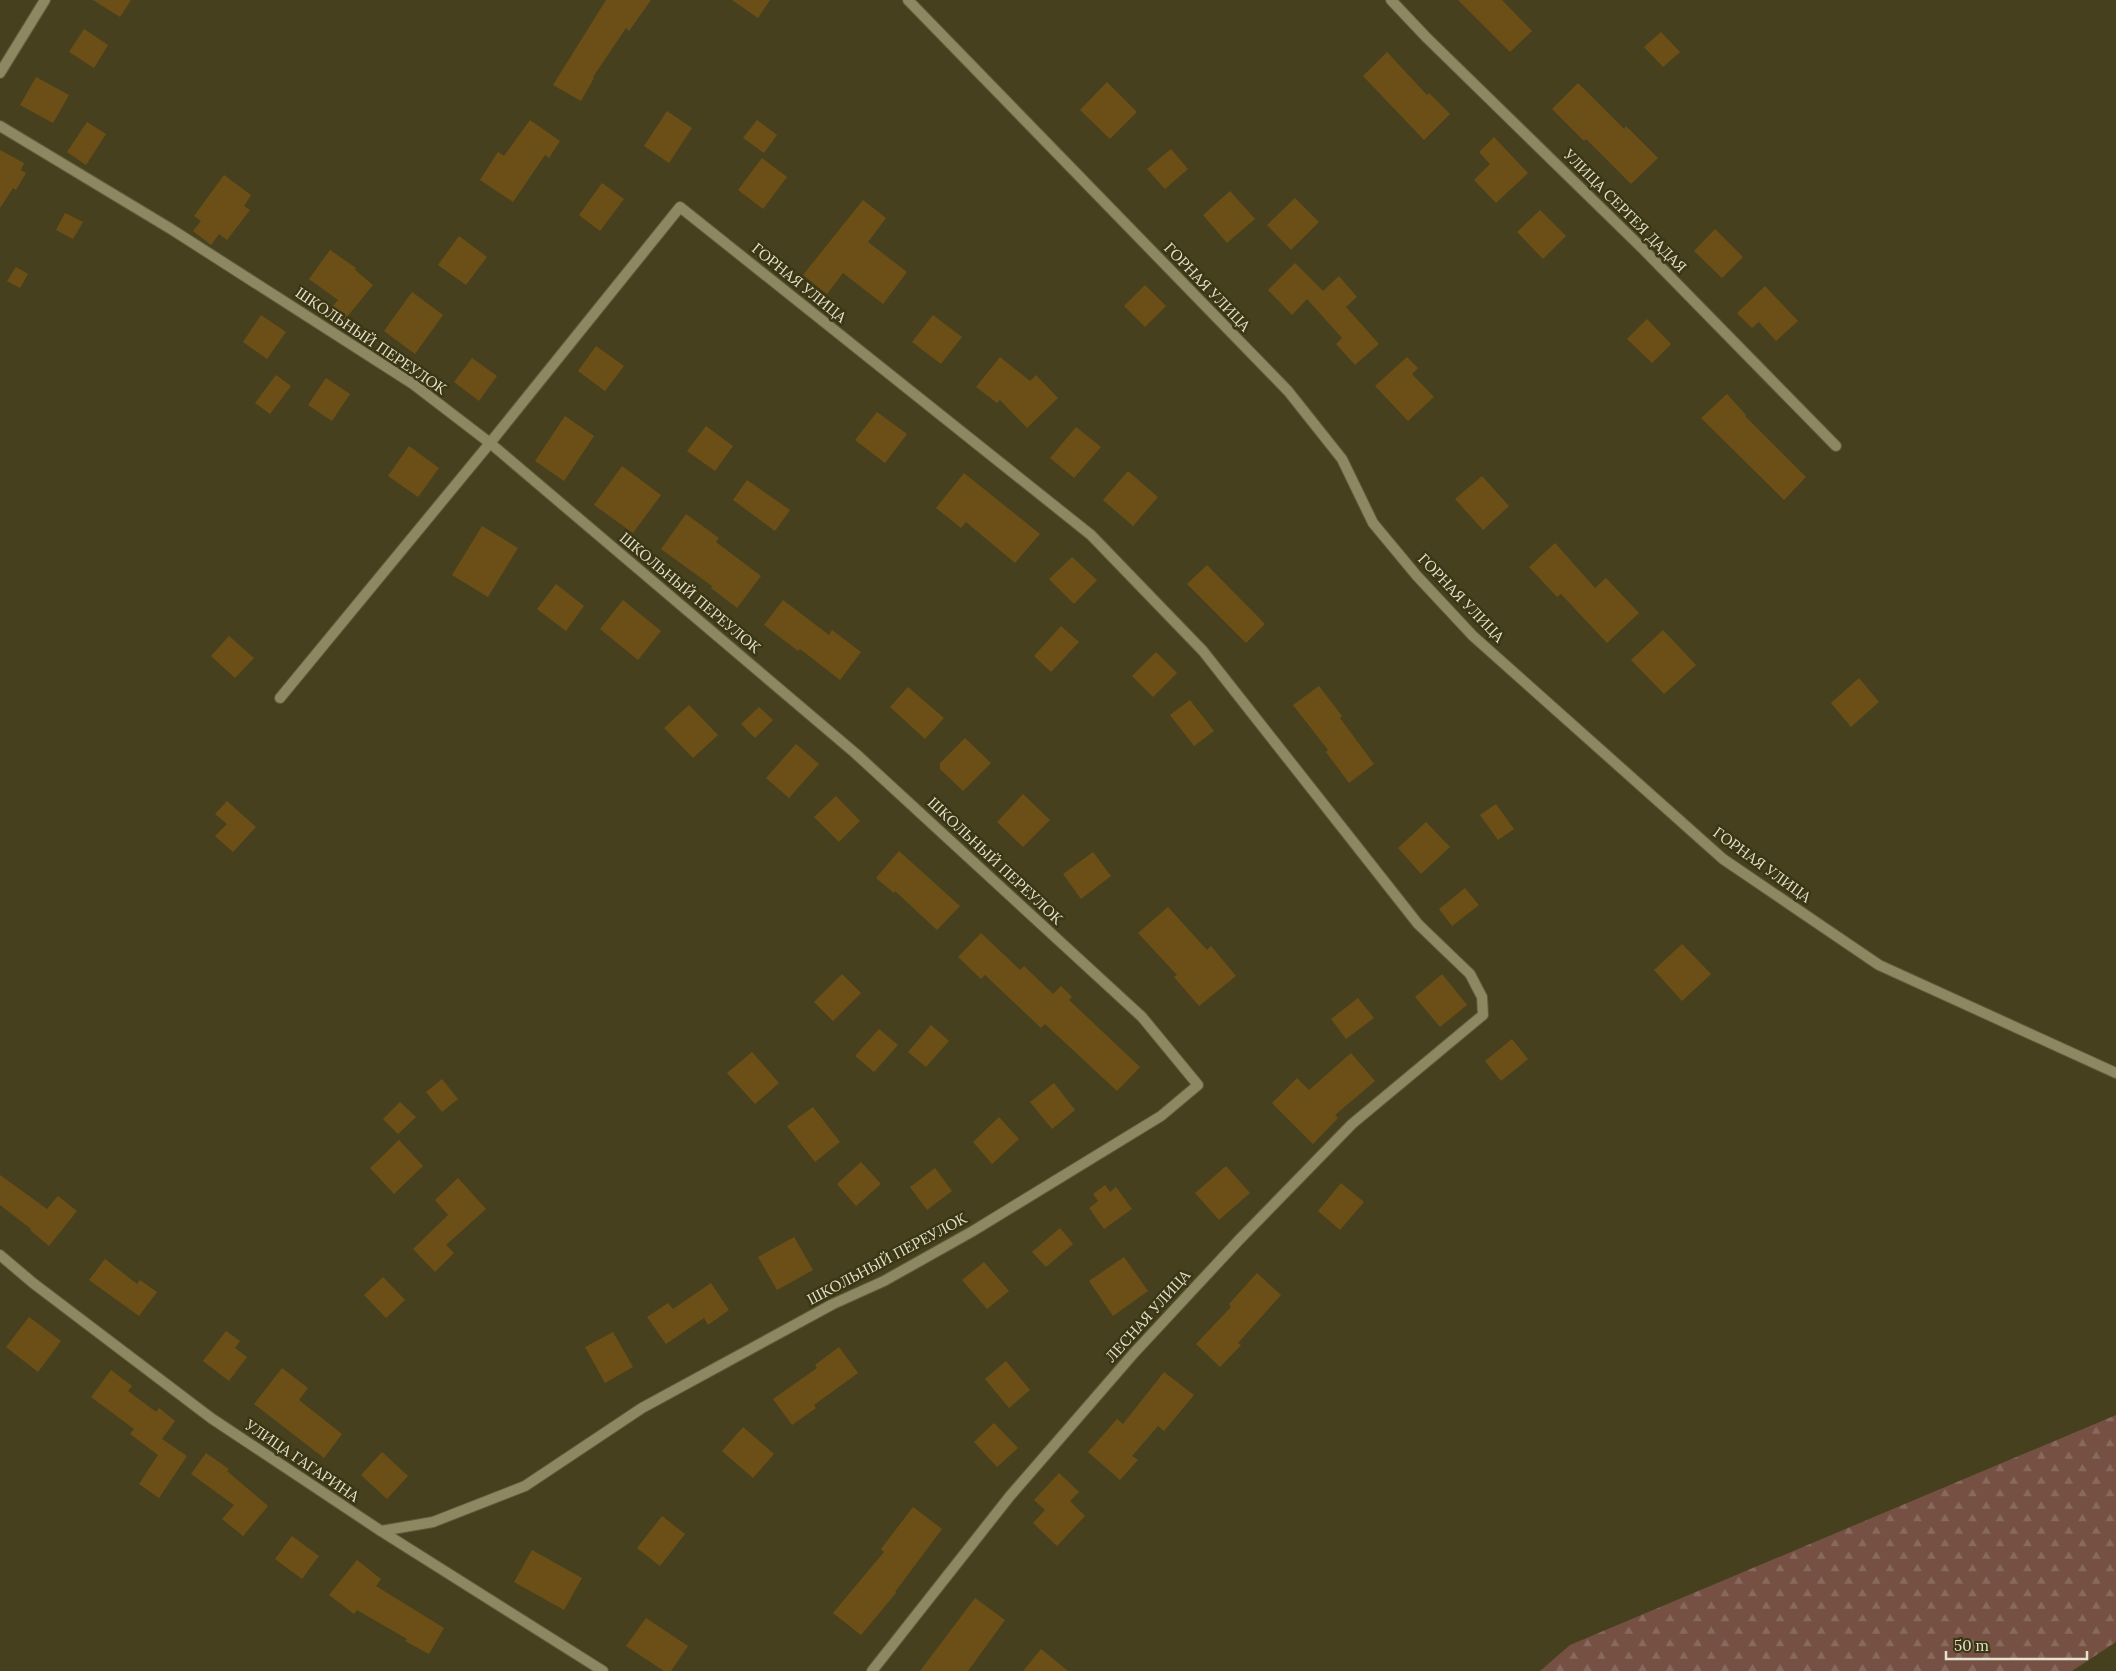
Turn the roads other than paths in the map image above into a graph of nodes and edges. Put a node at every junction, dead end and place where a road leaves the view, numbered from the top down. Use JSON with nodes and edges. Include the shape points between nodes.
{"nodes":[{"id":1,"x":45,"y":0,"type":"edge"},
{"id":2,"x":908,"y":0,"type":"edge"},
{"id":3,"x":1391,"y":0,"type":"edge"},
{"id":4,"x":0,"y":73,"type":"edge"},
{"id":5,"x":0,"y":126,"type":"edge"},
{"id":6,"x":490,"y":443,"type":"junction"},
{"id":7,"x":1836,"y":446,"type":"dead end"},
{"id":8,"x":280,"y":698,"type":"dead end"},
{"id":9,"x":1483,"y":1015,"type":"joint"},
{"id":10,"x":2116,"y":1073,"type":"edge"},
{"id":11,"x":0,"y":1255,"type":"edge"},
{"id":12,"x":381,"y":1531,"type":"junction"},
{"id":13,"x":603,"y":1671,"type":"edge"},
{"id":14,"x":872,"y":1671,"type":"edge"}],
"edges":[{"from":1,"to":4,"type":"street"},
{"from":2,"to":10,"type":"street","name":"ГОРНАЯ УЛИЦА","via":[[1288,391],[1342,459],[1373,523],[1473,636],[1694,833],[1724,859],[1879,965]]},
{"from":3,"to":7,"type":"street","name":"УЛИЦА СЕРГЕЯ ДАДАЯ","via":[[1643,249]]},
{"from":5,"to":6,"type":"street","name":"ШКОЛЬНЫЙ ПЕРЕУЛОК","via":[[171,229],[404,378]]},
{"from":6,"to":8,"type":"street"},
{"from":6,"to":9,"type":"street","name":"ГОРНАЯ УЛИЦА","via":[[680,207],[1091,535],[1203,651],[1418,924],[1470,974],[1482,997]]},
{"from":6,"to":12,"type":"street","name":"ШКОЛЬНЫЙ ПЕРЕУЛОК","via":[[856,753],[1142,1017],[1198,1085],[1161,1116],[981,1226],[884,1281],[832,1304],[642,1408],[525,1486],[433,1522]]},
{"from":9,"to":14,"type":"street","name":"ЛЕСНАЯ УЛИЦА","via":[[1352,1124],[1239,1240],[1134,1353],[1010,1496]]},
{"from":11,"to":12,"type":"street","name":"УЛИЦА ГАГАРИНА","via":[[211,1418]]},
{"from":12,"to":13,"type":"street","name":"УЛИЦА ГАГАРИНА"}]}
